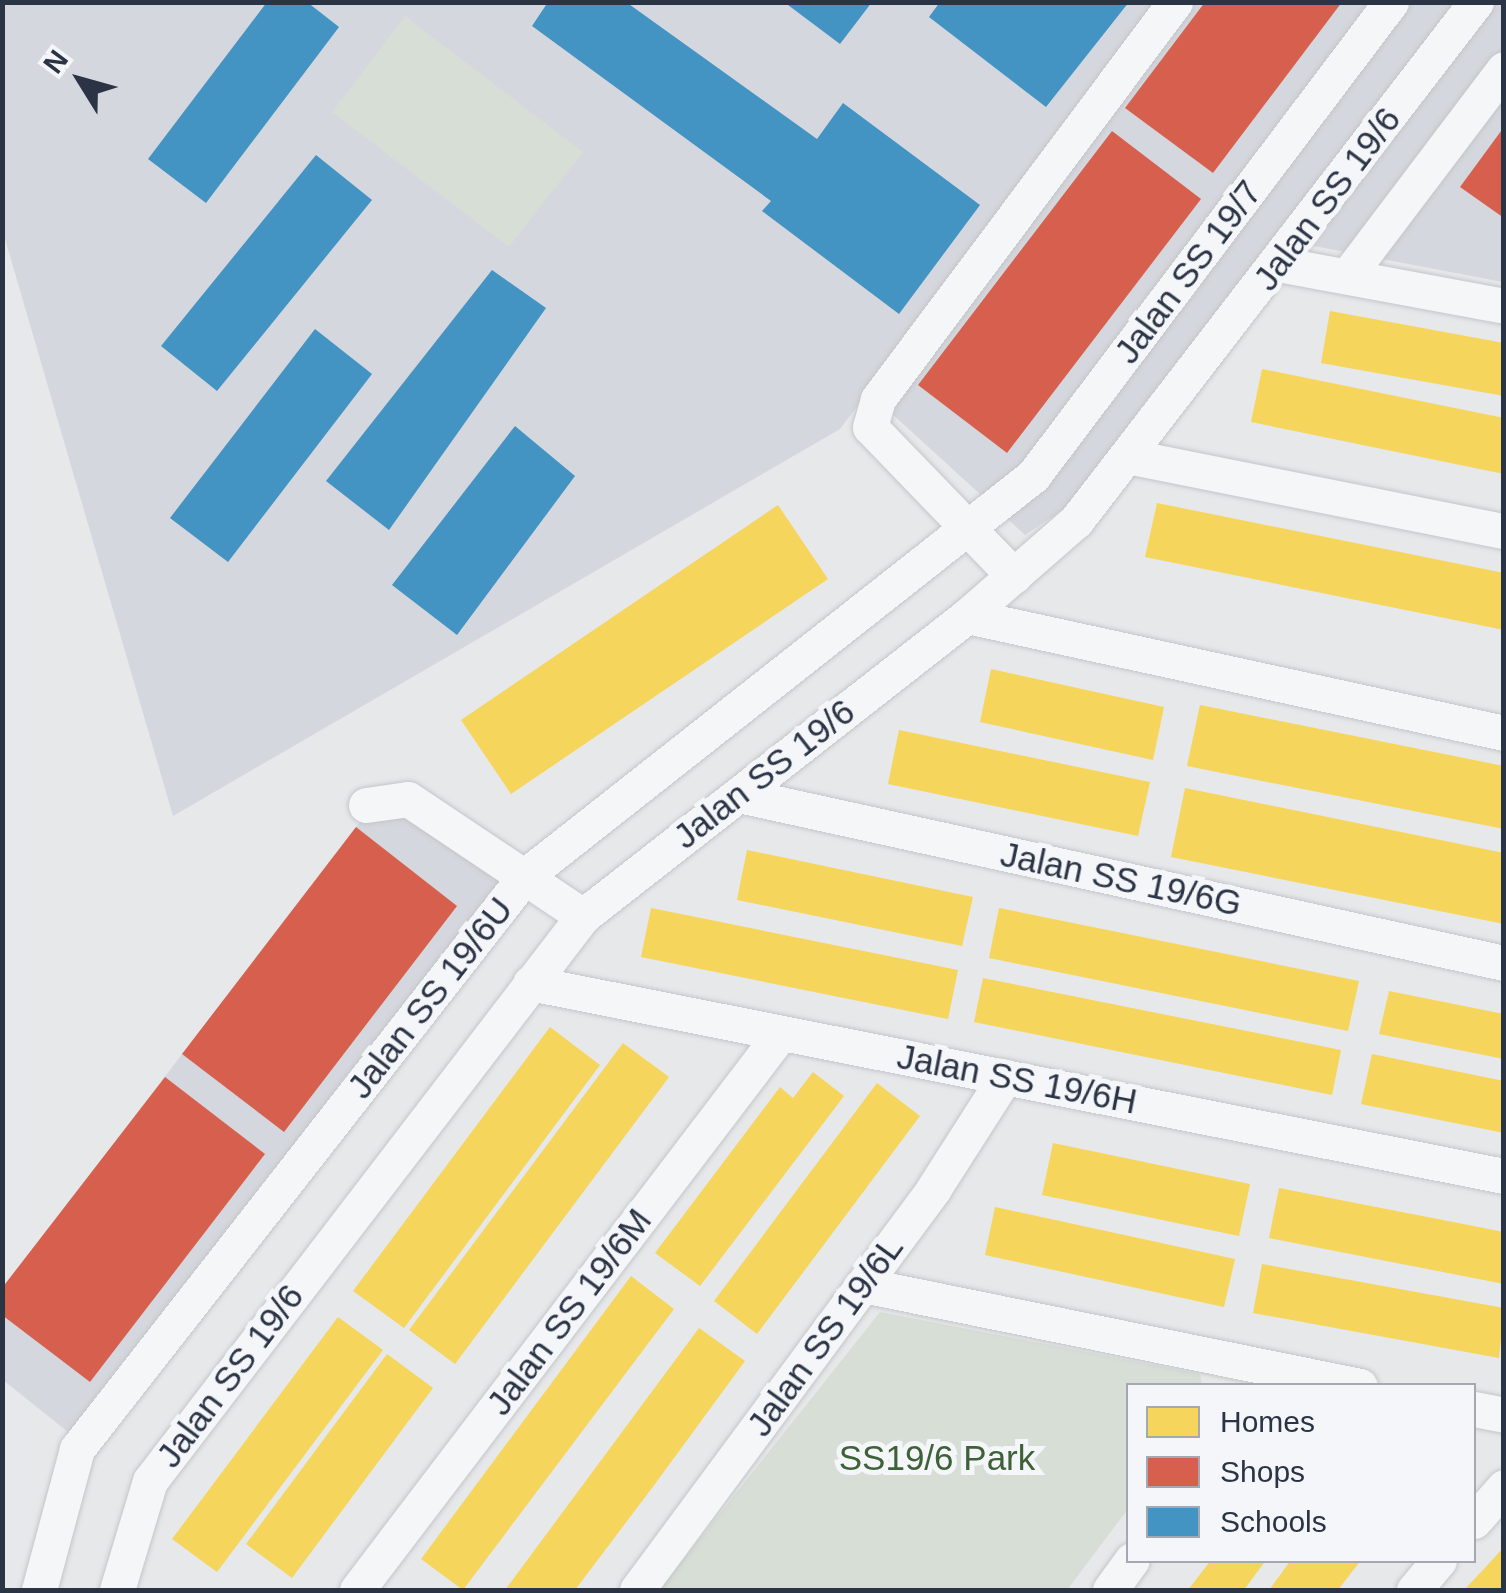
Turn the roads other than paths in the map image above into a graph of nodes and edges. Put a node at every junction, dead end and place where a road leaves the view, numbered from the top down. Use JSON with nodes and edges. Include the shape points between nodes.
{"nodes":[{"id":1,"x":1174,"y":2,"type":"edge"},
{"id":2,"x":1392,"y":2,"type":"edge"},
{"id":3,"x":1476,"y":2,"type":"edge"},
{"id":4,"x":1504,"y":69,"type":"edge"},
{"id":5,"x":1278,"y":264,"type":"junction"},
{"id":6,"x":1348,"y":276,"type":"junction"},
{"id":7,"x":1504,"y":306,"type":"edge"},
{"id":8,"x":1132,"y":456,"type":"junction"},
{"id":9,"x":969,"y":526,"type":"junction"},
{"id":10,"x":1504,"y":530,"type":"edge"},
{"id":11,"x":1014,"y":576,"type":"junction"},
{"id":12,"x":967,"y":616,"type":"junction"},
{"id":13,"x":1504,"y":733,"type":"edge"},
{"id":14,"x":738,"y":795,"type":"junction"},
{"id":15,"x":366,"y":805,"type":"dead end"},
{"id":16,"x":526,"y":876,"type":"junction"},
{"id":17,"x":583,"y":916,"type":"junction"},
{"id":18,"x":1504,"y":962,"type":"edge"},
{"id":19,"x":530,"y":983,"type":"junction"},
{"id":20,"x":781,"y":1033,"type":"junction"},
{"id":21,"x":1005,"y":1077,"type":"junction"},
{"id":22,"x":1504,"y":1176,"type":"edge"},
{"id":23,"x":863,"y":1285,"type":"junction"},
{"id":24,"x":1268,"y":1377,"type":"edge"},
{"id":25,"x":1329,"y":1383,"type":"edge"},
{"id":26,"x":1476,"y":1408,"type":"edge"},
{"id":27,"x":1504,"y":1415,"type":"edge"},
{"id":28,"x":1504,"y":1486,"type":"edge"},
{"id":29,"x":1476,"y":1519,"type":"edge"},
{"id":30,"x":1130,"y":1563,"type":"edge"},
{"id":31,"x":1436,"y":1563,"type":"edge"},
{"id":32,"x":39,"y":1590,"type":"edge"},
{"id":33,"x":116,"y":1590,"type":"edge"},
{"id":34,"x":357,"y":1590,"type":"edge"},
{"id":35,"x":638,"y":1590,"type":"edge"},
{"id":36,"x":1110,"y":1590,"type":"edge"},
{"id":37,"x":1414,"y":1590,"type":"edge"}],
"edges":[{"from":1,"to":9,"type":"street","via":[[878,399],[870,427]]},
{"from":2,"to":9,"type":"street","name":"Jalan SS 19/7","via":[[1033,476]]},
{"from":3,"to":5,"type":"street","name":"Jalan SS 19/6"},
{"from":4,"to":6,"type":"street"},
{"from":5,"to":6,"type":"street"},
{"from":5,"to":8,"type":"street","name":"Jalan SS 19/6"},
{"from":6,"to":7,"type":"street"},
{"from":8,"to":10,"type":"street"},
{"from":8,"to":11,"type":"street","name":"Jalan SS 19/6","via":[[1076,522]]},
{"from":9,"to":11,"type":"street"},
{"from":9,"to":16,"type":"street","name":"Jalan SS 19/6U"},
{"from":11,"to":12,"type":"street","name":"Jalan SS 19/6"},
{"from":12,"to":13,"type":"street"},
{"from":12,"to":14,"type":"street","name":"Jalan SS 19/6"},
{"from":14,"to":17,"type":"street","name":"Jalan SS 19/6"},
{"from":14,"to":18,"type":"street","name":"Jalan SS 19/6G"},
{"from":15,"to":16,"type":"street","via":[[408,799]]},
{"from":16,"to":17,"type":"street"},
{"from":16,"to":32,"type":"street","name":"Jalan SS 19/6U","via":[[77,1449]]},
{"from":17,"to":19,"type":"street","name":"Jalan SS 19/6"},
{"from":19,"to":20,"type":"street","name":"Jalan SS 19/6H"},
{"from":19,"to":33,"type":"street","name":"Jalan SS 19/6","via":[[150,1480]]},
{"from":20,"to":21,"type":"street","name":"Jalan SS 19/6H"},
{"from":20,"to":34,"type":"street","name":"Jalan SS 19/6M"},
{"from":21,"to":22,"type":"street","name":"Jalan SS 19/6H"},
{"from":21,"to":23,"type":"street","name":"Jalan SS 19/6L"},
{"from":23,"to":24,"type":"street"},
{"from":23,"to":35,"type":"street","name":"Jalan SS 19/6L"},
{"from":24,"to":25,"type":"street"},
{"from":26,"to":27,"type":"street"},
{"from":28,"to":29,"type":"street"},
{"from":30,"to":36,"type":"street"},
{"from":31,"to":37,"type":"street"}]}
